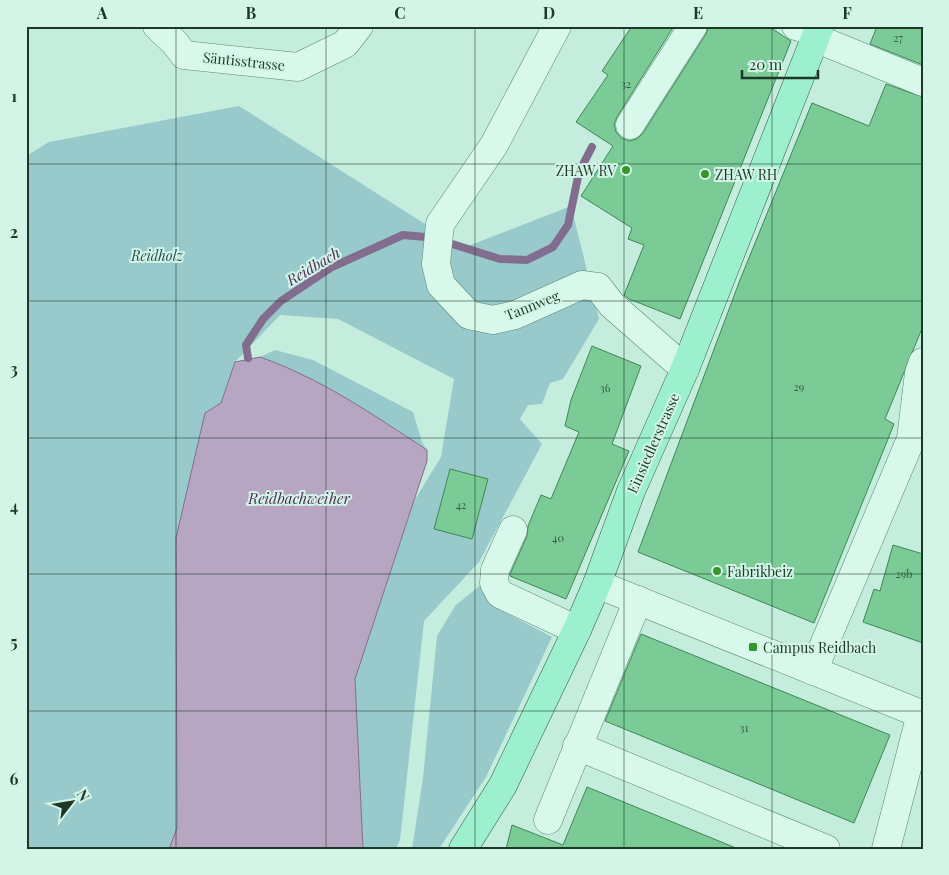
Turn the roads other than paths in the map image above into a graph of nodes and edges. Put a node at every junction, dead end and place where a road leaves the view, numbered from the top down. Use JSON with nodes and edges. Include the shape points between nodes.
{"nodes":[{"id":1,"x":157,"y":26,"type":"edge"},
{"id":2,"x":359,"y":26,"type":"edge"},
{"id":3,"x":557,"y":26,"type":"edge"},
{"id":4,"x":693,"y":26,"type":"edge"},
{"id":5,"x":812,"y":31,"type":"edge"},
{"id":6,"x":923,"y":82,"type":"edge"},
{"id":7,"x":630,"y":125,"type":"dead end"},
{"id":8,"x":923,"y":362,"type":"edge"},
{"id":9,"x":685,"y":369,"type":"junction"},
{"id":10,"x":513,"y":530,"type":"dead end"},
{"id":11,"x":597,"y":584,"type":"junction"},
{"id":12,"x":638,"y":600,"type":"junction"},
{"id":13,"x":577,"y":630,"type":"junction"},
{"id":14,"x":814,"y":671,"type":"junction"},
{"id":15,"x":577,"y":746,"type":"junction"},
{"id":16,"x":548,"y":820,"type":"dead end"},
{"id":17,"x":463,"y":849,"type":"edge"},
{"id":18,"x":826,"y":849,"type":"edge"},
{"id":19,"x":886,"y":849,"type":"edge"}],
"edges":[{"from":1,"to":2,"type":"street","name":"Säntisstrasse","via":[[184,55],[298,67],[345,44]]},
{"from":3,"to":9,"type":"street","name":"Tannweg","via":[[494,144],[440,224],[436,264],[441,285],[469,315],[494,320],[515,315],[582,285],[598,287],[612,305]]},
{"from":4,"to":7,"type":"street"},
{"from":5,"to":6,"type":"street"},
{"from":5,"to":9,"type":"main road","name":"Einsiedlerstrasse"},
{"from":8,"to":14,"type":"street","via":[[918,373],[910,439]]},
{"from":9,"to":11,"type":"main road","name":"Einsiedlerstrasse","via":[[631,491]]},
{"from":10,"to":13,"type":"street","via":[[495,570],[494,583],[500,594]]},
{"from":11,"to":12,"type":"street"},
{"from":11,"to":13,"type":"main road","name":"Einsiedlerstrasse"},
{"from":12,"to":14,"type":"street"},
{"from":12,"to":15,"type":"street"},
{"from":13,"to":17,"type":"main road","name":"Einsiedlerstrasse","via":[[503,785]]},
{"from":14,"to":19,"type":"street","via":[[921,714]]},
{"from":15,"to":16,"type":"street"},
{"from":15,"to":18,"type":"street"}]}
